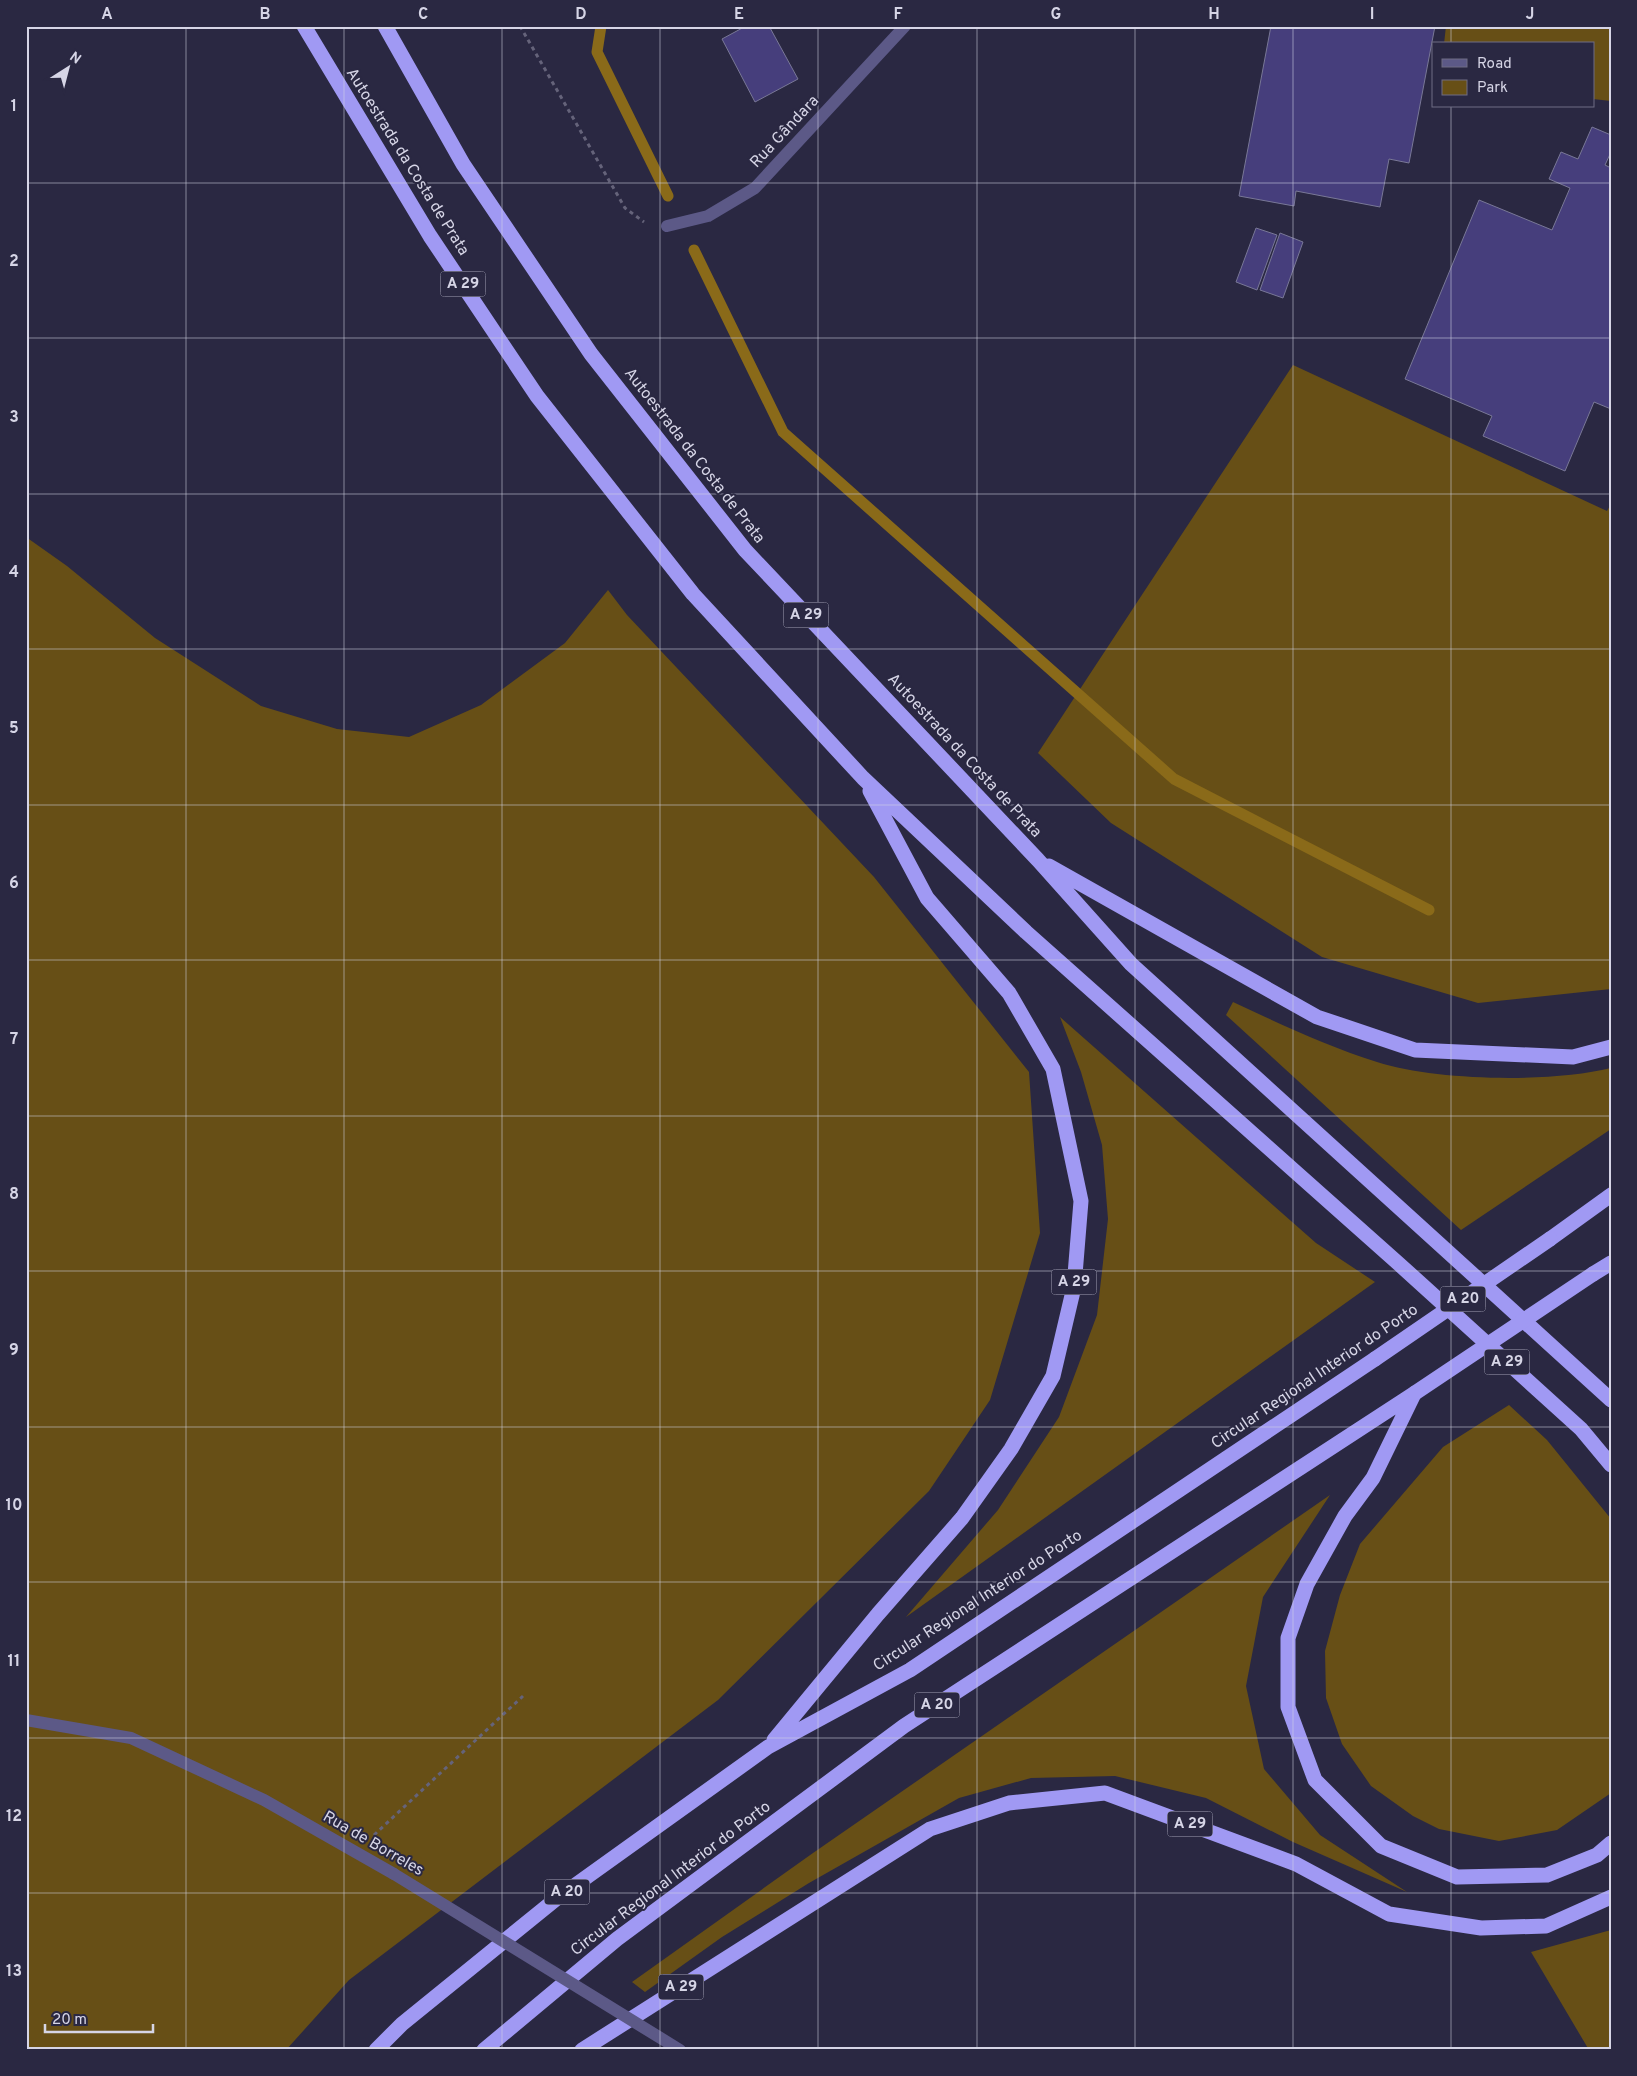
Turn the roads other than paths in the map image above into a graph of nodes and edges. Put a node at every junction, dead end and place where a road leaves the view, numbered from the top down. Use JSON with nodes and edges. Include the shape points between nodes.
{"nodes":[{"id":1,"x":304,"y":26,"type":"edge"},
{"id":2,"x":386,"y":26,"type":"edge"},
{"id":3,"x":905,"y":26,"type":"edge"},
{"id":4,"x":667,"y":226,"type":"road end"},
{"id":5,"x":864,"y":778,"type":"junction"},
{"id":6,"x":1038,"y":860,"type":"junction"},
{"id":7,"x":1611,"y":1047,"type":"edge"},
{"id":8,"x":1611,"y":1195,"type":"edge"},
{"id":9,"x":1611,"y":1263,"type":"edge"},
{"id":10,"x":1415,"y":1393,"type":"junction"},
{"id":11,"x":1611,"y":1400,"type":"edge"},
{"id":12,"x":1611,"y":1465,"type":"edge"},
{"id":13,"x":26,"y":1720,"type":"edge"},
{"id":14,"x":768,"y":1746,"type":"junction"},
{"id":15,"x":1611,"y":1843,"type":"edge"},
{"id":16,"x":1611,"y":1897,"type":"edge"},
{"id":17,"x":376,"y":2050,"type":"edge"},
{"id":18,"x":484,"y":2050,"type":"edge"},
{"id":19,"x":582,"y":2050,"type":"edge"},
{"id":20,"x":680,"y":2050,"type":"edge"}],
"edges":[{"from":1,"to":5,"type":"highway","name":"Autoestrada da Costa de Prata","number":"A 29","via":[[430,236],[537,396],[693,594]]},
{"from":2,"to":6,"type":"highway","name":"Autoestrada da Costa de Prata","number":"A 29","via":[[463,164],[591,354],[745,550]]},
{"from":3,"to":4,"type":"street","name":"Rua Gândara","via":[[755,188],[708,216]]},
{"from":5,"to":12,"type":"highway","number":"A 29","via":[[1026,932],[1581,1429]]},
{"from":5,"to":14,"type":"highway","number":"A 29","via":[[927,898],[1009,993],[1054,1069],[1081,1201],[1074,1287],[1052,1376],[1011,1449],[962,1518]]},
{"from":6,"to":7,"type":"highway","number":"A 29","via":[[1317,1017],[1415,1050],[1573,1057]]},
{"from":6,"to":11,"type":"highway","number":"A 29","via":[[1131,964]]},
{"from":8,"to":14,"type":"highway","name":"Circular Regional Interior do Porto","number":"A 20","bridge":true,"via":[[1375,1359],[910,1670]]},
{"from":9,"to":10,"type":"highway","name":"Circular Regional Interior do Porto","number":"A 20","bridge":true},
{"from":10,"to":15,"type":"highway","via":[[1373,1478],[1345,1516],[1307,1584],[1288,1638],[1288,1707],[1315,1780],[1381,1846],[1458,1877],[1547,1875],[1597,1855]]},
{"from":10,"to":18,"type":"highway","name":"Circular Regional Interior do Porto","number":"A 20","via":[[904,1726],[616,1939]]},
{"from":13,"to":20,"type":"street","name":"Rua de Borreles","bridge":true,"via":[[131,1738],[264,1800],[394,1874]]},
{"from":14,"to":17,"type":"highway","name":"Circular Regional Interior do Porto","number":"A 20","via":[[556,1899],[402,2024]]},
{"from":16,"to":19,"type":"highway","number":"A 29","via":[[1546,1926],[1472,1927],[1389,1914],[1296,1864],[1105,1793],[1009,1803],[930,1829]]}]}
